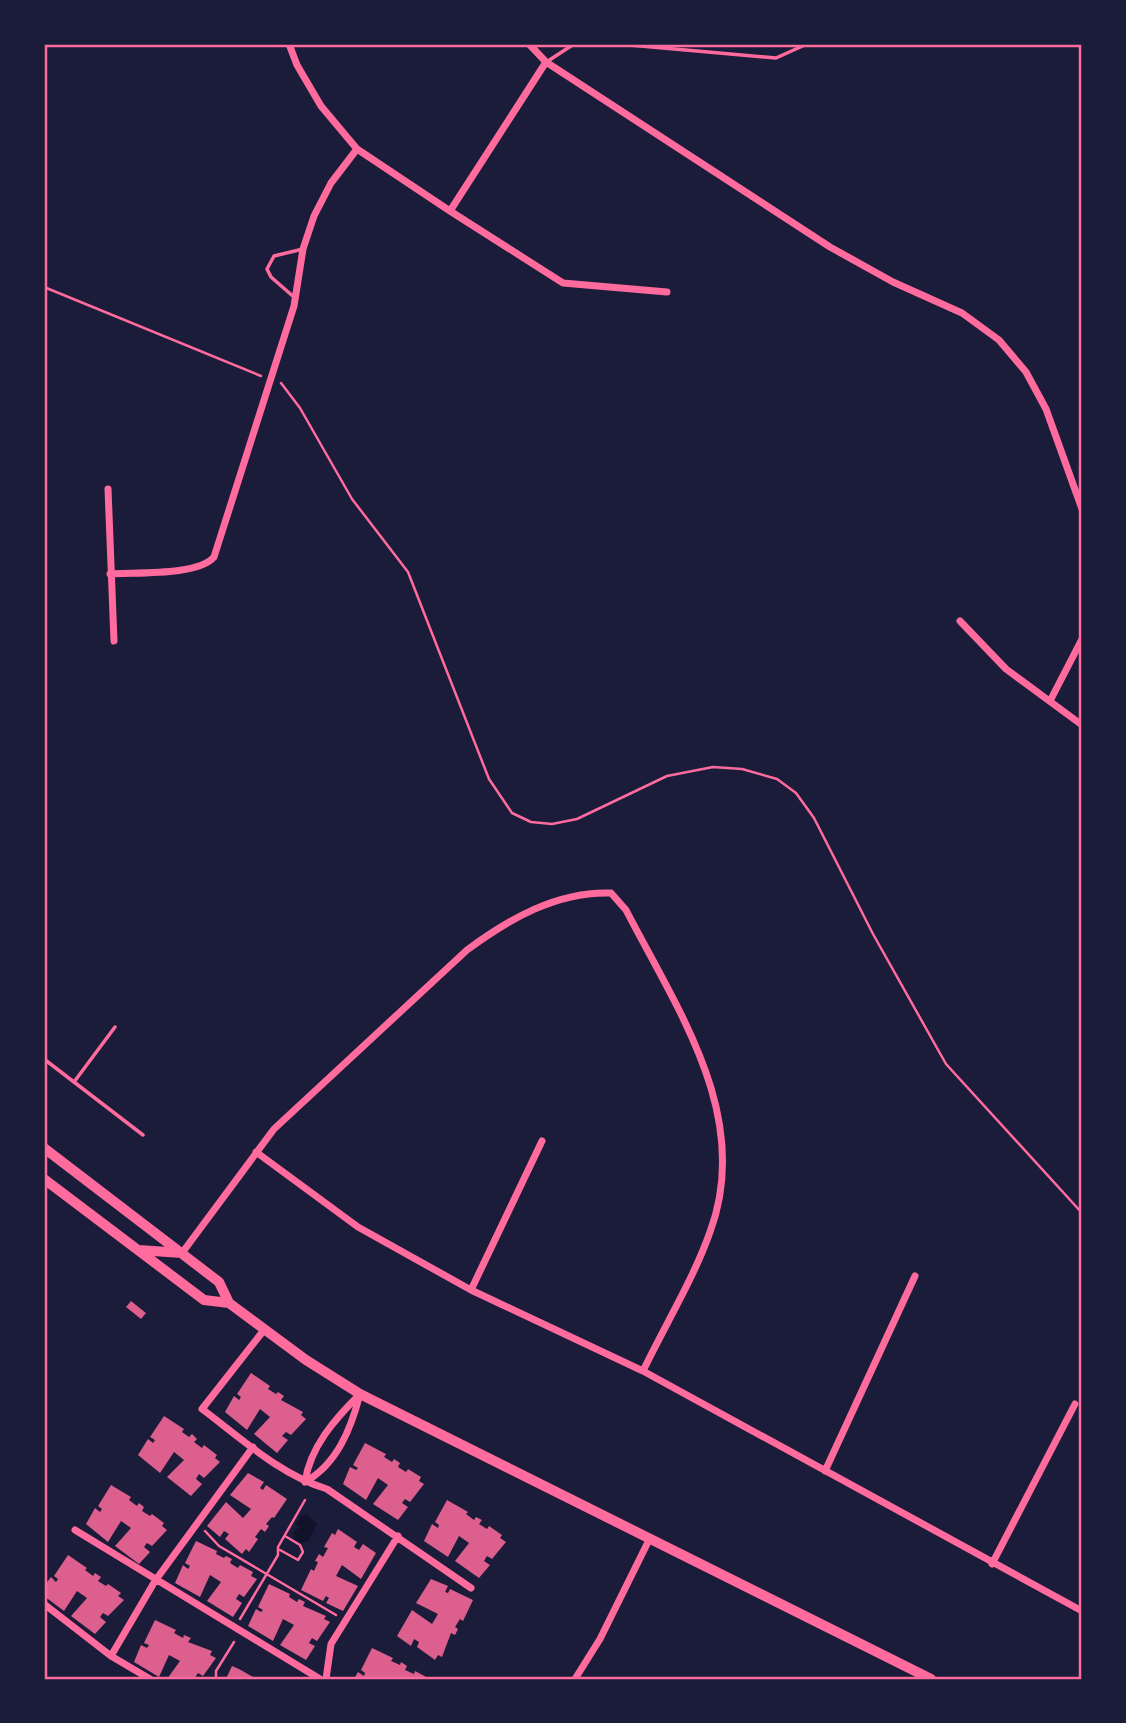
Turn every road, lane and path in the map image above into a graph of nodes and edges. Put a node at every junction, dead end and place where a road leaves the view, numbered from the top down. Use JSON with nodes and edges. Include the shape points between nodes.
{"nodes":[{"id":1,"x":289,"y":44,"type":"edge"},
{"id":2,"x":529,"y":44,"type":"edge"},
{"id":3,"x":574,"y":44,"type":"edge"},
{"id":4,"x":618,"y":44,"type":"edge"},
{"id":5,"x":807,"y":44,"type":"edge"},
{"id":6,"x":795,"y":47,"type":"edge"},
{"id":7,"x":546,"y":62,"type":"junction"},
{"id":8,"x":357,"y":149,"type":"junction"},
{"id":9,"x":450,"y":211,"type":"junction"},
{"id":10,"x":303,"y":249,"type":"junction"},
{"id":11,"x":44,"y":287,"type":"edge"},
{"id":12,"x":667,"y":292,"type":"dead end"},
{"id":13,"x":296,"y":298,"type":"junction"},
{"id":14,"x":263,"y":376,"type":"dead end"},
{"id":15,"x":281,"y":383,"type":"dead end"},
{"id":16,"x":108,"y":489,"type":"dead end"},
{"id":17,"x":1082,"y":509,"type":"edge"},
{"id":18,"x":110,"y":574,"type":"junction"},
{"id":19,"x":960,"y":621,"type":"dead end"},
{"id":20,"x":1082,"y":639,"type":"edge"},
{"id":21,"x":114,"y":641,"type":"dead end"},
{"id":22,"x":1050,"y":701,"type":"junction"},
{"id":23,"x":1082,"y":725,"type":"edge"},
{"id":24,"x":115,"y":1027,"type":"dead end"},
{"id":25,"x":44,"y":1059,"type":"edge"},
{"id":26,"x":74,"y":1082,"type":"junction"},
{"id":27,"x":143,"y":1135,"type":"dead end"},
{"id":28,"x":542,"y":1141,"type":"dead end"},
{"id":29,"x":44,"y":1148,"type":"edge"},
{"id":30,"x":256,"y":1152,"type":"junction"},
{"id":31,"x":44,"y":1179,"type":"edge"},
{"id":32,"x":1082,"y":1213,"type":"edge"},
{"id":33,"x":137,"y":1250,"type":"junction"},
{"id":34,"x":182,"y":1253,"type":"junction"},
{"id":35,"x":915,"y":1276,"type":"dead end"},
{"id":36,"x":471,"y":1290,"type":"junction"},
{"id":37,"x":229,"y":1303,"type":"junction"},
{"id":38,"x":264,"y":1331,"type":"junction"},
{"id":39,"x":643,"y":1371,"type":"junction"},
{"id":40,"x":360,"y":1394,"type":"junction"},
{"id":41,"x":1075,"y":1404,"type":"dead end"},
{"id":42,"x":253,"y":1447,"type":"junction"},
{"id":43,"x":825,"y":1471,"type":"junction"},
{"id":44,"x":305,"y":1482,"type":"junction"},
{"id":45,"x":305,"y":1500,"type":"dead end"},
{"id":46,"x":202,"y":1529,"type":"dead end"},
{"id":47,"x":75,"y":1530,"type":"dead end"},
{"id":48,"x":285,"y":1536,"type":"junction"},
{"id":49,"x":398,"y":1536,"type":"junction"},
{"id":50,"x":650,"y":1538,"type":"junction"},
{"id":51,"x":278,"y":1550,"type":"junction"},
{"id":52,"x":992,"y":1564,"type":"junction"},
{"id":53,"x":267,"y":1574,"type":"junction"},
{"id":54,"x":155,"y":1581,"type":"junction"},
{"id":55,"x":471,"y":1588,"type":"dead end"},
{"id":56,"x":44,"y":1604,"type":"edge"},
{"id":57,"x":1082,"y":1611,"type":"edge"},
{"id":58,"x":336,"y":1615,"type":"dead end"},
{"id":59,"x":238,"y":1622,"type":"dead end"},
{"id":60,"x":234,"y":1642,"type":"dead end"},
{"id":61,"x":111,"y":1656,"type":"junction"},
{"id":62,"x":150,"y":1679,"type":"edge"},
{"id":63,"x":216,"y":1679,"type":"edge"},
{"id":64,"x":320,"y":1679,"type":"edge"},
{"id":65,"x":326,"y":1679,"type":"edge"},
{"id":66,"x":575,"y":1679,"type":"edge"},
{"id":67,"x":931,"y":1679,"type":"edge"}],
"edges":[{"from":1,"to":8,"type":"street","via":[[321,106]]},
{"from":2,"to":7,"type":"street"},
{"from":3,"to":7,"type":"lane"},
{"from":4,"to":6,"type":"lane","via":[[776,58]]},
{"from":5,"to":6,"type":"lane"},
{"from":7,"to":9,"type":"street"},
{"from":7,"to":17,"type":"street","via":[[830,247],[962,313],[999,340],[1026,372],[1046,409]]},
{"from":8,"to":9,"type":"street"},
{"from":8,"to":10,"type":"street","via":[[331,183]]},
{"from":9,"to":12,"type":"street","via":[[563,283]]},
{"from":10,"to":13,"type":"street"},
{"from":10,"to":13,"type":"lane","via":[[274,256],[267,269]]},
{"from":11,"to":14,"type":"path"},
{"from":13,"to":18,"type":"street","via":[[214,557],[193,569]]},
{"from":15,"to":32,"type":"path","via":[[352,499],[408,572],[489,779],[512,813],[541,823],[577,819],[667,776],[713,767],[777,779],[796,793],[814,818],[946,1064]]},
{"from":16,"to":18,"type":"street"},
{"from":18,"to":21,"type":"street"},
{"from":19,"to":22,"type":"street","via":[[1006,668]]},
{"from":20,"to":22,"type":"street"},
{"from":22,"to":23,"type":"street"},
{"from":24,"to":26,"type":"lane"},
{"from":25,"to":26,"type":"lane"},
{"from":26,"to":27,"type":"lane"},
{"from":28,"to":36,"type":"street"},
{"from":29,"to":34,"type":"main road"},
{"from":30,"to":34,"type":"street"},
{"from":30,"to":36,"type":"street","via":[[358,1227]]},
{"from":30,"to":39,"type":"street","via":[[295,1108],[494,930],[534,908],[588,892],[611,893],[626,910],[707,1071],[718,1108],[724,1163],[710,1234]]},
{"from":31,"to":33,"type":"main road"},
{"from":33,"to":34,"type":"main road"},
{"from":33,"to":37,"type":"main road","via":[[204,1300]]},
{"from":34,"to":37,"type":"main road","via":[[219,1282]]},
{"from":35,"to":43,"type":"street"},
{"from":36,"to":39,"type":"street"},
{"from":37,"to":38,"type":"main road"},
{"from":38,"to":40,"type":"main road"},
{"from":38,"to":42,"type":"street","via":[[202,1409]]},
{"from":39,"to":43,"type":"street"},
{"from":40,"to":44,"type":"street","via":[[336,1418],[308,1463]]},
{"from":40,"to":44,"type":"street","via":[[352,1426],[322,1472]]},
{"from":40,"to":50,"type":"main road"},
{"from":41,"to":52,"type":"street"},
{"from":42,"to":44,"type":"street"},
{"from":42,"to":54,"type":"street"},
{"from":43,"to":52,"type":"street"},
{"from":44,"to":49,"type":"street","via":[[327,1489]]},
{"from":45,"to":48,"type":"path"},
{"from":46,"to":53,"type":"path","via":[[219,1546]]},
{"from":47,"to":54,"type":"street"},
{"from":48,"to":51,"type":"path"},
{"from":48,"to":51,"type":"path","via":[[303,1552],[298,1560]]},
{"from":49,"to":55,"type":"street"},
{"from":49,"to":65,"type":"street","via":[[331,1644]]},
{"from":50,"to":66,"type":"street"},
{"from":50,"to":67,"type":"main road"},
{"from":51,"to":53,"type":"path"},
{"from":52,"to":57,"type":"street"},
{"from":53,"to":58,"type":"path"},
{"from":53,"to":59,"type":"path"},
{"from":54,"to":61,"type":"street"},
{"from":54,"to":64,"type":"street"},
{"from":56,"to":61,"type":"street"},
{"from":60,"to":63,"type":"path"},
{"from":61,"to":62,"type":"street"}]}
